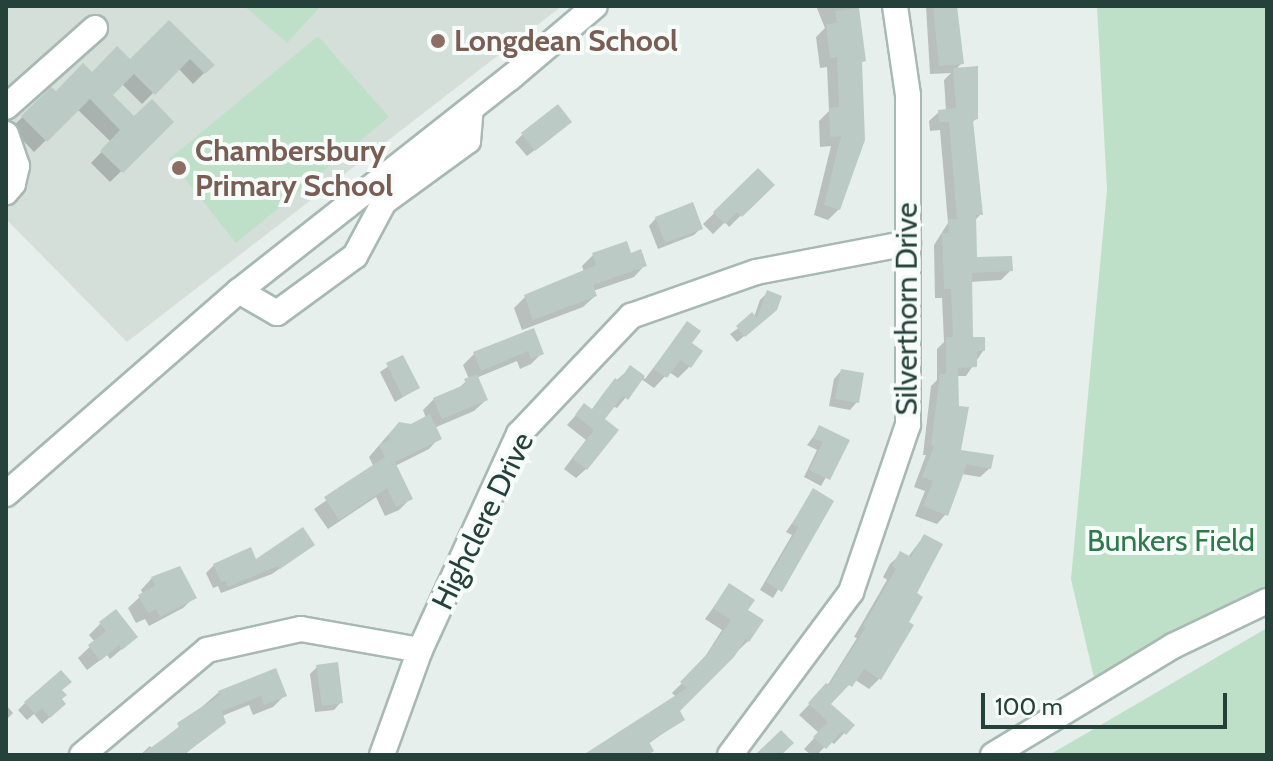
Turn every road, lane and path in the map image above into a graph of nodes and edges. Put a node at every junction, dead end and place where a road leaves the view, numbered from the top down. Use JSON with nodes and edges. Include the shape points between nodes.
{"nodes":[{"id":1,"x":595,"y":6,"type":"edge"},
{"id":2,"x":895,"y":6,"type":"edge"},
{"id":3,"x":95,"y":28,"type":"dead end"},
{"id":4,"x":6,"y":107,"type":"edge"},
{"id":5,"x":471,"y":109,"type":"junction"},
{"id":6,"x":6,"y":134,"type":"edge"},
{"id":7,"x":6,"y":192,"type":"edge"},
{"id":8,"x":908,"y":243,"type":"junction"},
{"id":9,"x":239,"y":291,"type":"junction"},
{"id":10,"x":6,"y":494,"type":"edge"},
{"id":11,"x":1267,"y":601,"type":"edge"},
{"id":12,"x":420,"y":650,"type":"junction"},
{"id":13,"x":82,"y":755,"type":"edge"},
{"id":14,"x":382,"y":755,"type":"edge"},
{"id":15,"x":730,"y":755,"type":"edge"},
{"id":16,"x":993,"y":755,"type":"edge"}],
"edges":[{"from":1,"to":5,"type":"street"},
{"from":2,"to":8,"type":"street","name":"Silverthorn Drive","via":[[908,95]]},
{"from":3,"to":4,"type":"street"},
{"from":5,"to":9,"type":"street"},
{"from":5,"to":9,"type":"street","via":[[468,141],[384,202],[355,256],[277,313]]},
{"from":6,"to":7,"type":"street","via":[[17,166]]},
{"from":8,"to":12,"type":"street","name":"Highclere Drive","via":[[756,272],[631,316],[519,434]]},
{"from":8,"to":15,"type":"street","name":"Silverthorn Drive","via":[[908,425],[851,592]]},
{"from":9,"to":10,"type":"street"},
{"from":11,"to":16,"type":"street","via":[[1173,646]]},
{"from":12,"to":13,"type":"street","via":[[301,629],[207,650]]},
{"from":12,"to":14,"type":"street","name":"Highclere Drive"}]}
